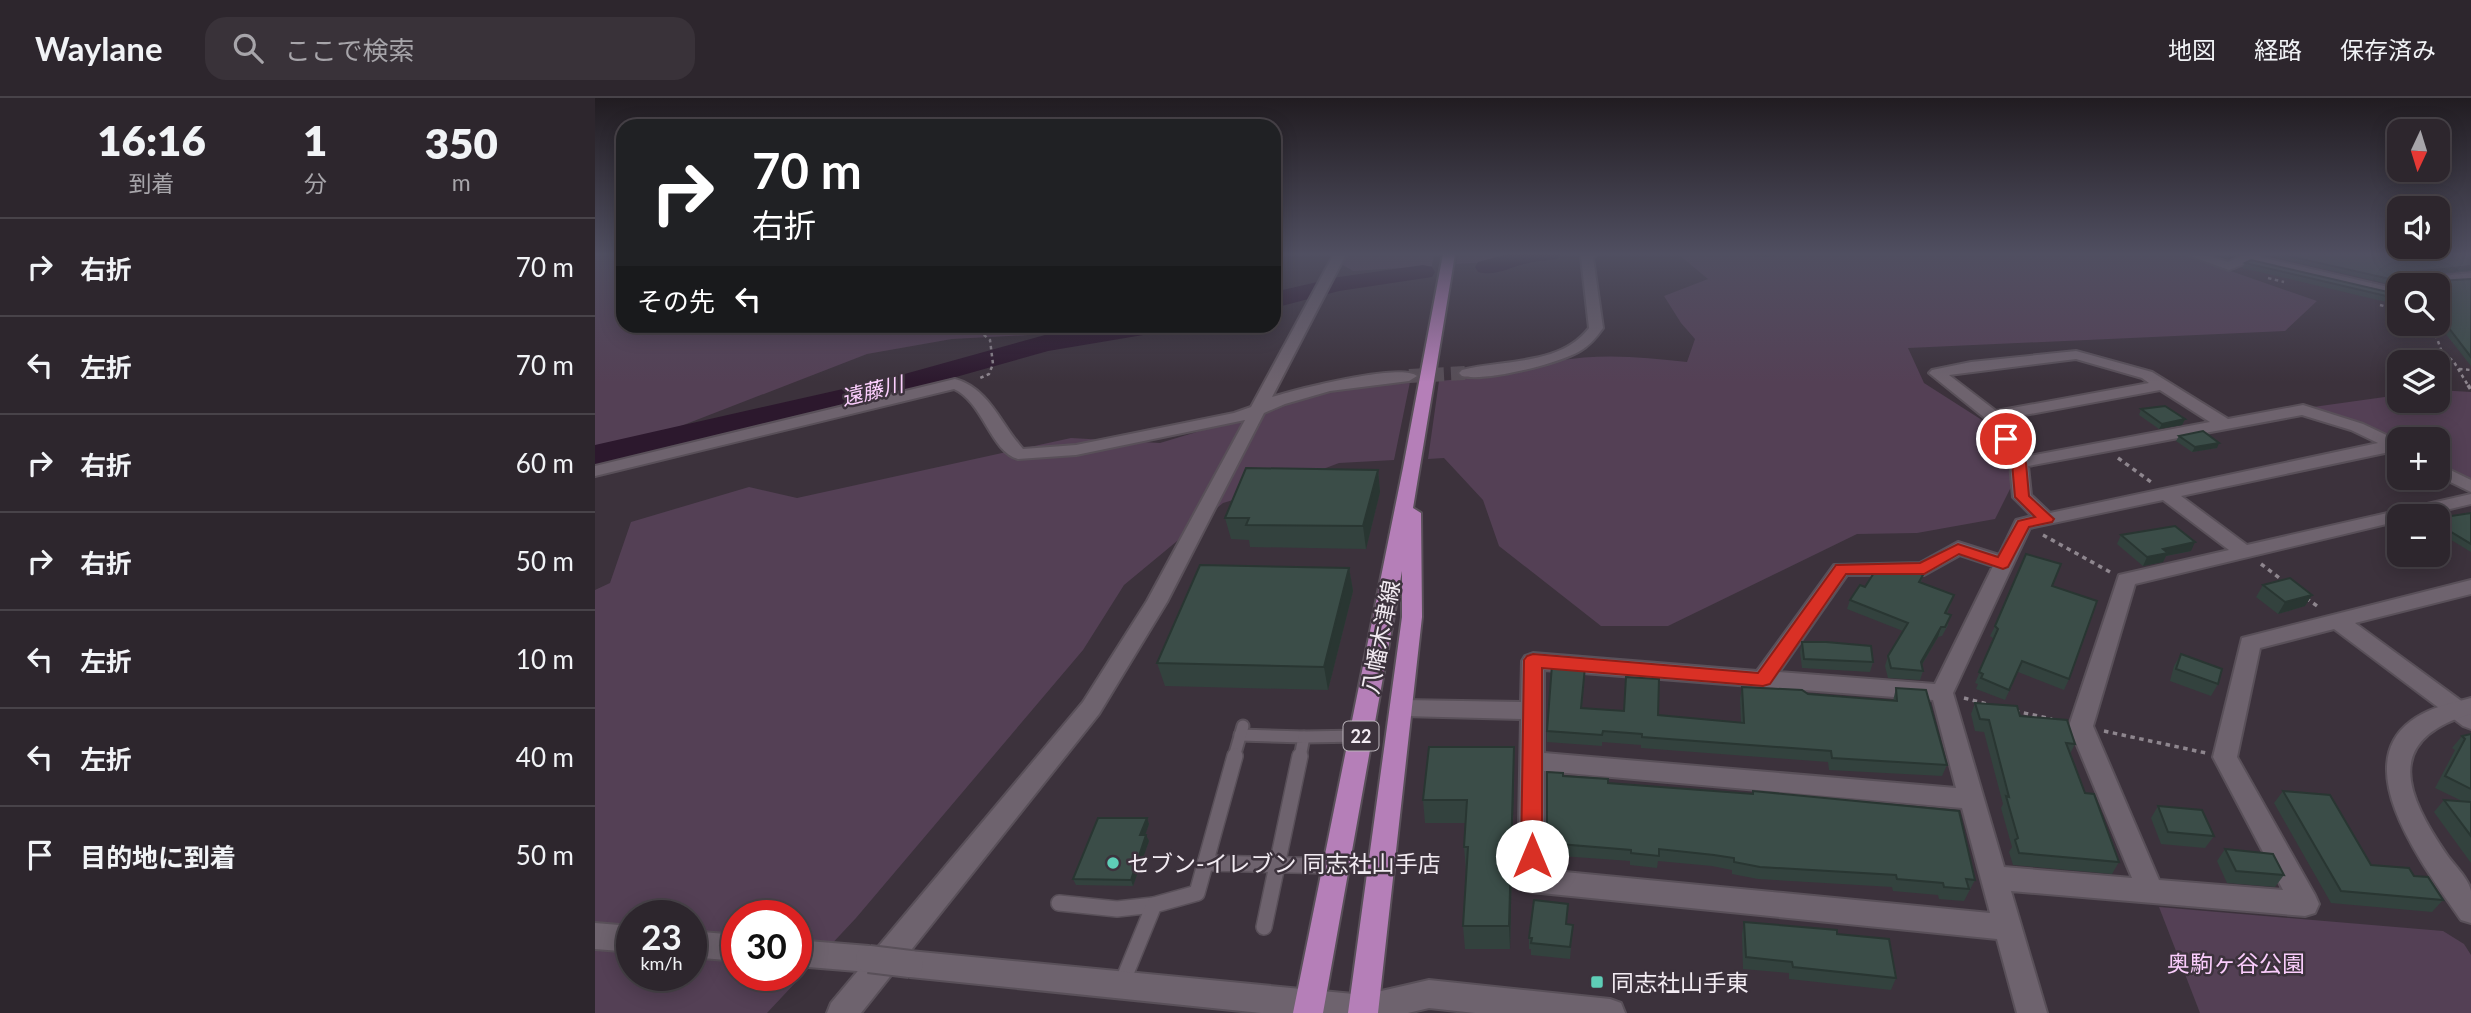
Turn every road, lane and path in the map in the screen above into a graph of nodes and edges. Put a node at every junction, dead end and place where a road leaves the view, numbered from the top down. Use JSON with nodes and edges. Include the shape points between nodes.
{"nodes":[{"id":1,"x":1317,"y":297,"type":"edge"},
{"id":2,"x":1442,"y":297,"type":"edge"},
{"id":3,"x":1592,"y":297,"type":"edge"},
{"id":4,"x":982,"y":333,"type":"edge"},
{"id":5,"x":2434,"y":336,"type":"edge"},
{"id":6,"x":2459,"y":369,"type":"junction"},
{"id":7,"x":2471,"y":370,"type":"edge"},
{"id":8,"x":1467,"y":373,"type":"tunnel mouth"},
{"id":9,"x":1409,"y":376,"type":"tunnel mouth"},
{"id":10,"x":955,"y":384,"type":"junction"},
{"id":11,"x":2163,"y":385,"type":"junction"},
{"id":12,"x":2471,"y":390,"type":"edge"},
{"id":13,"x":1256,"y":411,"type":"junction"},
{"id":14,"x":1993,"y":416,"type":"junction"},
{"id":15,"x":2224,"y":424,"type":"junction"},
{"id":16,"x":2387,"y":441,"type":"edge"},
{"id":17,"x":2102,"y":446,"type":"junction"},
{"id":18,"x":2387,"y":448,"type":"edge"},
{"id":19,"x":2019,"y":463,"type":"junction"},
{"id":20,"x":1412,"y":468,"type":"junction"},
{"id":21,"x":595,"y":471,"type":"edge"},
{"id":22,"x":2450,"y":476,"type":"edge"},
{"id":23,"x":2471,"y":487,"type":"edge"},
{"id":24,"x":2166,"y":493,"type":"junction"},
{"id":25,"x":2471,"y":499,"type":"edge"},
{"id":26,"x":2046,"y":519,"type":"junction"},
{"id":27,"x":2023,"y":524,"type":"junction"},
{"id":28,"x":2245,"y":553,"type":"junction"},
{"id":29,"x":2003,"y":564,"type":"junction"},
{"id":30,"x":2126,"y":580,"type":"junction"},
{"id":31,"x":2287,"y":583,"type":"edge"},
{"id":32,"x":2471,"y":587,"type":"edge"},
{"id":33,"x":2297,"y":591,"type":"edge"},
{"id":34,"x":2338,"y":621,"type":"junction"},
{"id":35,"x":1763,"y":680,"type":"junction"},
{"id":36,"x":1942,"y":693,"type":"junction"},
{"id":37,"x":1403,"y":708,"type":"junction"},
{"id":38,"x":1532,"y":711,"type":"junction"},
{"id":39,"x":2467,"y":712,"type":"edge"},
{"id":40,"x":1361,"y":736,"type":"junction"},
{"id":41,"x":1304,"y":737,"type":"junction"},
{"id":42,"x":1532,"y":761,"type":"junction"},
{"id":43,"x":1970,"y":799,"type":"junction"},
{"id":44,"x":1205,"y":863,"type":"junction"},
{"id":45,"x":1277,"y":864,"type":"junction"},
{"id":46,"x":1335,"y":866,"type":"junction"},
{"id":47,"x":1992,"y":878,"type":"junction"},
{"id":48,"x":2151,"y":892,"type":"junction"},
{"id":49,"x":1059,"y":903,"type":"dead end"},
{"id":50,"x":1154,"y":905,"type":"junction"},
{"id":51,"x":2471,"y":911,"type":"edge"},
{"id":52,"x":1264,"y":927,"type":"dead end"},
{"id":53,"x":2007,"y":927,"type":"junction"},
{"id":54,"x":595,"y":936,"type":"edge"},
{"id":55,"x":616,"y":938,"type":"edge"},
{"id":56,"x":812,"y":954,"type":"edge"},
{"id":57,"x":869,"y":959,"type":"joint"},
{"id":58,"x":910,"y":964,"type":"joint"},
{"id":59,"x":1121,"y":986,"type":"junction"},
{"id":60,"x":1308,"y":1009,"type":"edge"},
{"id":61,"x":1366,"y":1012,"type":"edge"},
{"id":62,"x":842,"y":1013,"type":"edge"},
{"id":63,"x":1610,"y":1013,"type":"edge"},
{"id":64,"x":2032,"y":1013,"type":"edge"}],
"edges":[{"from":1,"to":13,"type":"street"},
{"from":2,"to":20,"type":"main road","name":"八幡木津線","number":"22"},
{"from":3,"to":8,"type":"street","via":[[1596,328],[1567,353]]},
{"from":4,"to":10,"type":"path","via":[[990,340],[993,364],[984,377]]},
{"from":5,"to":6,"type":"path"},
{"from":6,"to":7,"type":"path"},
{"from":6,"to":12,"type":"path"},
{"from":9,"to":13,"type":"street","via":[[1349,381]]},
{"from":10,"to":13,"type":"street","via":[[979,398],[1018,454],[1062,455]]},
{"from":10,"to":21,"type":"street"},
{"from":11,"to":14,"type":"street"},
{"from":11,"to":14,"type":"street","via":[[2147,375],[2076,355],[1937,373]]},
{"from":11,"to":15,"type":"street"},
{"from":13,"to":62,"type":"street","via":[[1157,603],[1091,708]]},
{"from":14,"to":19,"type":"street"},
{"from":15,"to":16,"type":"street","via":[[2303,410]]},
{"from":15,"to":17,"type":"street"},
{"from":17,"to":19,"type":"street"},
{"from":17,"to":24,"type":"path"},
{"from":18,"to":24,"type":"street"},
{"from":19,"to":26,"type":"street","via":[[2022,497]]},
{"from":20,"to":37,"type":"main road","name":"八幡木津線","number":"22","via":[[1412,617]]},
{"from":20,"to":40,"type":"main road","name":"八幡木津線","number":"22"},
{"from":22,"to":23,"type":"street"},
{"from":24,"to":26,"type":"street"},
{"from":24,"to":28,"type":"street"},
{"from":25,"to":28,"type":"street"},
{"from":26,"to":27,"type":"street"},
{"from":27,"to":29,"type":"street"},
{"from":27,"to":30,"type":"path"},
{"from":28,"to":30,"type":"street"},
{"from":28,"to":31,"type":"path"},
{"from":29,"to":35,"type":"street","via":[[1958,548],[1924,569],[1841,569]]},
{"from":29,"to":36,"type":"street"},
{"from":30,"to":48,"type":"street","via":[[2081,726]]},
{"from":32,"to":34,"type":"street"},
{"from":33,"to":34,"type":"path"},
{"from":34,"to":39,"type":"street"},
{"from":34,"to":48,"type":"street","via":[[2250,643],[2225,757],[2305,904]]},
{"from":35,"to":36,"type":"street"},
{"from":35,"to":38,"type":"street","via":[[1533,660]]},
{"from":36,"to":43,"type":"street"},
{"from":37,"to":38,"type":"street"},
{"from":37,"to":61,"type":"main road","name":"八幡木津線","number":"22"},
{"from":38,"to":42,"type":"street"},
{"from":39,"to":51,"type":"street","via":[[2438,715],[2413,732],[2404,744],[2398,771],[2413,822]]},
{"from":40,"to":41,"type":"lane"},
{"from":40,"to":46,"type":"main road","name":"八幡木津線","number":"22"},
{"from":41,"to":44,"type":"lane","via":[[1242,731]]},
{"from":41,"to":45,"type":"lane"},
{"from":42,"to":43,"type":"street"},
{"from":42,"to":53,"type":"street","via":[[1531,880]]},
{"from":43,"to":47,"type":"street"},
{"from":44,"to":45,"type":"lane"},
{"from":44,"to":50,"type":"lane","via":[[1197,893]]},
{"from":45,"to":46,"type":"lane"},
{"from":45,"to":52,"type":"lane"},
{"from":46,"to":60,"type":"main road","name":"八幡木津線","number":"22"},
{"from":47,"to":48,"type":"street"},
{"from":47,"to":53,"type":"street"},
{"from":49,"to":50,"type":"lane","via":[[1117,909]]},
{"from":50,"to":59,"type":"lane"},
{"from":53,"to":64,"type":"street"},
{"from":54,"to":55,"type":"street"},
{"from":56,"to":57,"type":"street"},
{"from":57,"to":58,"type":"street","bridge":true},
{"from":58,"to":59,"type":"street"},
{"from":59,"to":60,"type":"street"},
{"from":60,"to":61,"type":"street"},
{"from":61,"to":63,"type":"street","via":[[1429,994]]}]}
